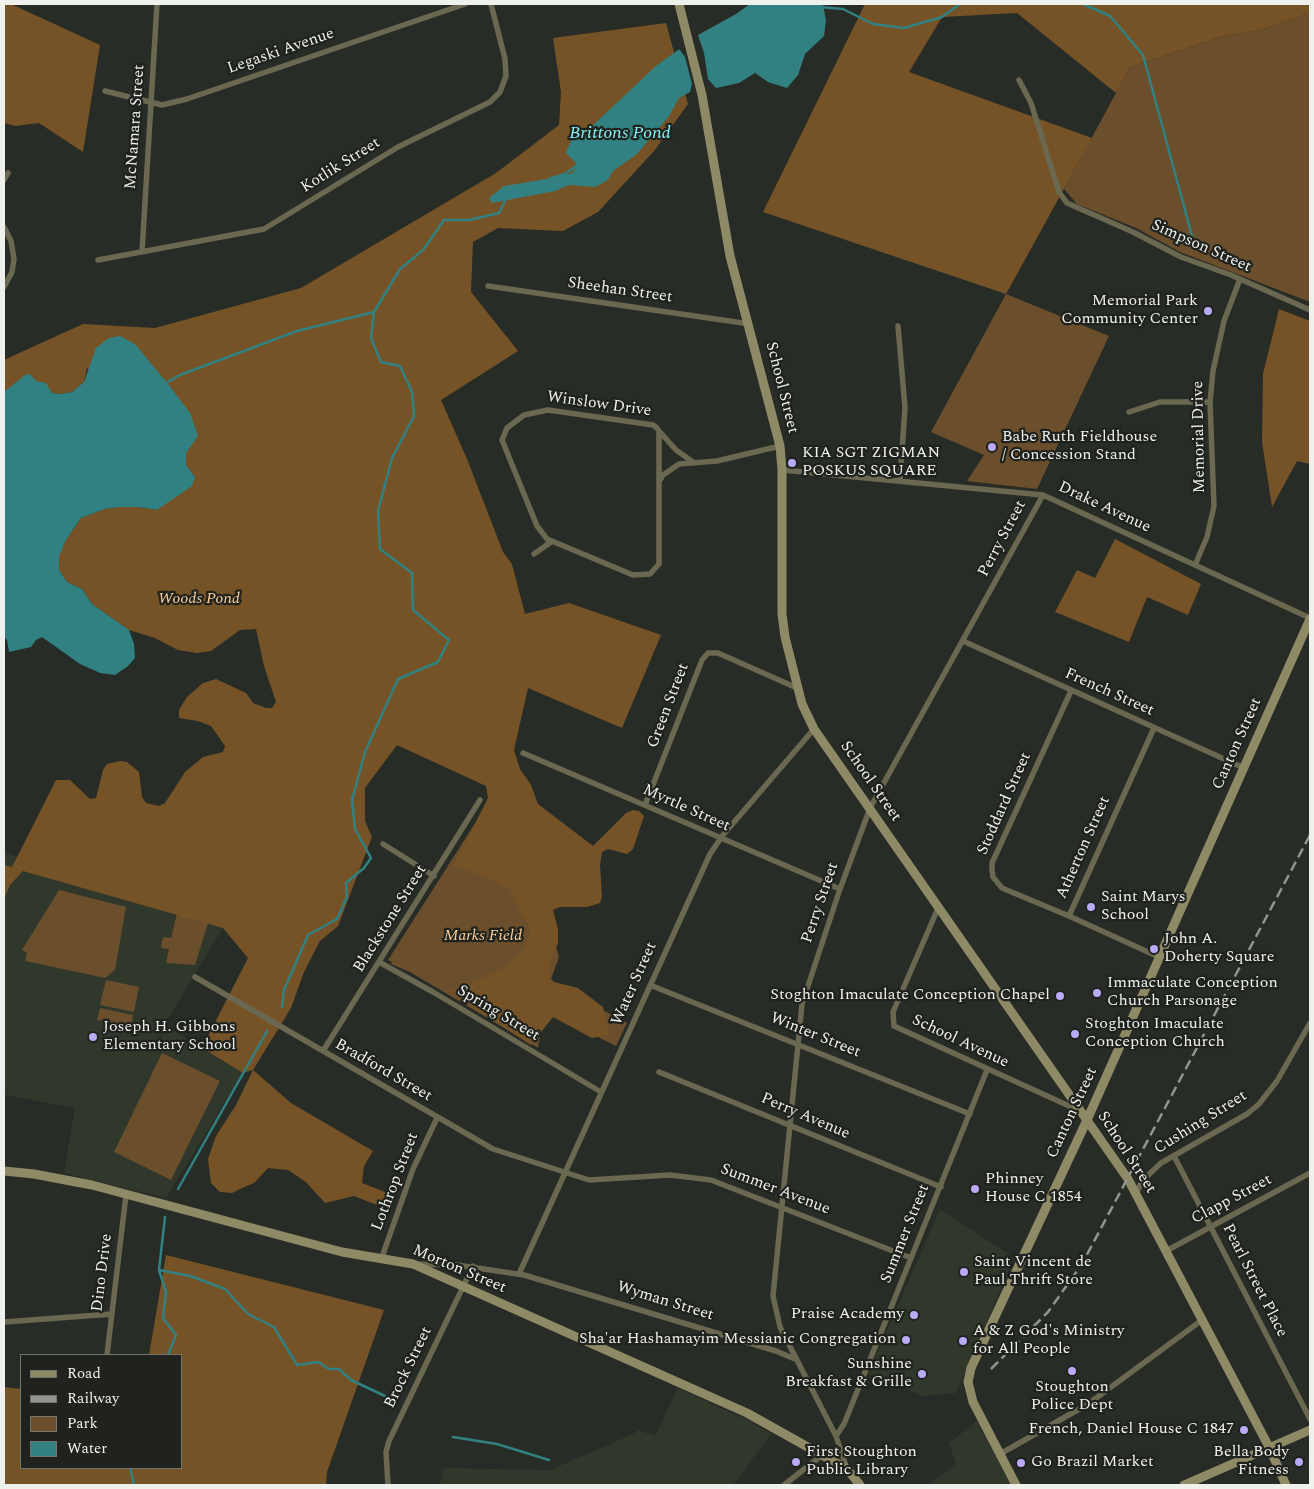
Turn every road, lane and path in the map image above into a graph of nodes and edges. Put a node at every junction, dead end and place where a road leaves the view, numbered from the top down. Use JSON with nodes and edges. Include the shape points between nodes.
{"nodes":[{"id":1,"x":158,"y":4,"type":"edge"},
{"id":2,"x":465,"y":4,"type":"edge"},
{"id":3,"x":491,"y":4,"type":"edge"},
{"id":4,"x":679,"y":4,"type":"edge"},
{"id":5,"x":1019,"y":80,"type":"dead end"},
{"id":6,"x":105,"y":91,"type":"dead end"},
{"id":7,"x":151,"y":103,"type":"junction"},
{"id":8,"x":8,"y":173,"type":"dead end"},
{"id":9,"x":4,"y":180,"type":"edge"},
{"id":10,"x":4,"y":227,"type":"edge"},
{"id":11,"x":142,"y":252,"type":"junction"},
{"id":12,"x":98,"y":260,"type":"dead end"},
{"id":13,"x":1240,"y":279,"type":"junction"},
{"id":14,"x":488,"y":286,"type":"dead end"},
{"id":15,"x":4,"y":288,"type":"edge"},
{"id":16,"x":1310,"y":310,"type":"edge"},
{"id":17,"x":748,"y":321,"type":"junction"},
{"id":18,"x":898,"y":326,"type":"dead end"},
{"id":19,"x":1210,"y":402,"type":"junction"},
{"id":20,"x":1130,"y":412,"type":"dead end"},
{"id":21,"x":659,"y":431,"type":"junction"},
{"id":22,"x":780,"y":446,"type":"junction"},
{"id":23,"x":693,"y":462,"type":"junction"},
{"id":24,"x":782,"y":470,"type":"junction"},
{"id":25,"x":900,"y":480,"type":"junction"},
{"id":26,"x":658,"y":482,"type":"junction"},
{"id":27,"x":1042,"y":495,"type":"junction"},
{"id":28,"x":551,"y":542,"type":"junction"},
{"id":29,"x":534,"y":554,"type":"dead end"},
{"id":30,"x":1195,"y":565,"type":"junction"},
{"id":31,"x":1310,"y":619,"type":"edge"},
{"id":32,"x":963,"y":641,"type":"junction"},
{"id":33,"x":797,"y":688,"type":"junction"},
{"id":34,"x":1071,"y":691,"type":"junction"},
{"id":35,"x":1154,"y":728,"type":"junction"},
{"id":36,"x":814,"y":729,"type":"junction"},
{"id":37,"x":523,"y":753,"type":"dead end"},
{"id":38,"x":1244,"y":768,"type":"junction"},
{"id":39,"x":480,"y":800,"type":"dead end"},
{"id":40,"x":645,"y":805,"type":"junction"},
{"id":41,"x":870,"y":808,"type":"junction"},
{"id":42,"x":719,"y":839,"type":"junction"},
{"id":43,"x":383,"y":844,"type":"dead end"},
{"id":44,"x":434,"y":876,"type":"junction"},
{"id":45,"x":840,"y":889,"type":"junction"},
{"id":46,"x":939,"y":906,"type":"junction"},
{"id":47,"x":1069,"y":916,"type":"junction"},
{"id":48,"x":1160,"y":957,"type":"junction"},
{"id":49,"x":379,"y":962,"type":"junction"},
{"id":50,"x":195,"y":977,"type":"dead end"},
{"id":51,"x":650,"y":985,"type":"junction"},
{"id":52,"x":1310,"y":1023,"type":"edge"},
{"id":53,"x":799,"y":1045,"type":"junction"},
{"id":54,"x":323,"y":1051,"type":"junction"},
{"id":55,"x":988,"y":1070,"type":"junction"},
{"id":56,"x":659,"y":1072,"type":"dead end"},
{"id":57,"x":601,"y":1092,"type":"junction"},
{"id":58,"x":1080,"y":1111,"type":"junction"},
{"id":59,"x":970,"y":1114,"type":"junction"},
{"id":60,"x":437,"y":1118,"type":"junction"},
{"id":61,"x":1087,"y":1120,"type":"junction"},
{"id":62,"x":791,"y":1126,"type":"junction"},
{"id":63,"x":1174,"y":1156,"type":"junction"},
{"id":64,"x":4,"y":1171,"type":"edge"},
{"id":65,"x":565,"y":1173,"type":"junction"},
{"id":66,"x":1310,"y":1173,"type":"edge"},
{"id":67,"x":941,"y":1187,"type":"junction"},
{"id":68,"x":1136,"y":1194,"type":"junction"},
{"id":69,"x":126,"y":1195,"type":"junction"},
{"id":70,"x":781,"y":1207,"type":"junction"},
{"id":71,"x":1211,"y":1227,"type":"junction"},
{"id":72,"x":1166,"y":1251,"type":"junction"},
{"id":73,"x":382,"y":1257,"type":"junction"},
{"id":74,"x":911,"y":1258,"type":"junction"},
{"id":75,"x":413,"y":1264,"type":"junction"},
{"id":76,"x":472,"y":1266,"type":"junction"},
{"id":77,"x":519,"y":1274,"type":"junction"},
{"id":78,"x":464,"y":1287,"type":"junction"},
{"id":79,"x":112,"y":1314,"type":"junction"},
{"id":80,"x":1202,"y":1320,"type":"junction"},
{"id":81,"x":4,"y":1322,"type":"edge"},
{"id":82,"x":107,"y":1354,"type":"edge"},
{"id":83,"x":795,"y":1359,"type":"junction"},
{"id":84,"x":1310,"y":1419,"type":"edge"},
{"id":85,"x":1310,"y":1430,"type":"edge"},
{"id":86,"x":836,"y":1436,"type":"junction"},
{"id":87,"x":1269,"y":1447,"type":"junction"},
{"id":88,"x":1000,"y":1454,"type":"junction"},
{"id":89,"x":821,"y":1456,"type":"junction"},
{"id":90,"x":846,"y":1469,"type":"junction"},
{"id":91,"x":388,"y":1485,"type":"edge"},
{"id":92,"x":784,"y":1485,"type":"edge"},
{"id":93,"x":860,"y":1485,"type":"edge"},
{"id":94,"x":1016,"y":1485,"type":"edge"},
{"id":95,"x":1184,"y":1485,"type":"edge"},
{"id":96,"x":1286,"y":1485,"type":"edge"}],
"edges":[{"from":1,"to":7,"type":"street","name":"McNamara Street"},
{"from":2,"to":7,"type":"street","name":"Legaski Avenue","via":[[187,99],[162,105]]},
{"from":3,"to":11,"type":"street","name":"Kotlik Street","via":[[506,76],[500,92],[490,102],[398,147],[264,229]]},
{"from":4,"to":17,"type":"street","name":"School Street","via":[[704,104],[730,256]]},
{"from":5,"to":13,"type":"street","name":"Simpson Street","via":[[1031,104],[1064,201],[1181,257]]},
{"from":6,"to":7,"type":"street","name":"Legaski Avenue"},
{"from":7,"to":11,"type":"street","name":"McNamara Street"},
{"from":8,"to":9,"type":"street"},
{"from":10,"to":15,"type":"street","via":[[11,241],[14,259]]},
{"from":11,"to":12,"type":"street","name":"Kotlik Street"},
{"from":13,"to":16,"type":"street","name":"Simpson Street"},
{"from":13,"to":19,"type":"street","name":"Memorial Drive","via":[[1218,343]]},
{"from":14,"to":17,"type":"street","name":"Sheehan Street","via":[[743,323]]},
{"from":17,"to":22,"type":"street","name":"School Street"},
{"from":18,"to":25,"type":"street","via":[[905,408]]},
{"from":19,"to":20,"type":"street","via":[[1160,402]]},
{"from":19,"to":30,"type":"street","name":"Memorial Drive","via":[[1214,506],[1210,528]]},
{"from":21,"to":23,"type":"street","name":"Winslow Drive","via":[[676,450]]},
{"from":21,"to":26,"type":"street","name":"Winslow Drive"},
{"from":21,"to":28,"type":"street","name":"Winslow Drive","via":[[648,424],[548,410],[530,412],[506,428],[503,444],[537,526]]},
{"from":22,"to":23,"type":"street","via":[[716,461]]},
{"from":22,"to":24,"type":"street","name":"School Street"},
{"from":23,"to":26,"type":"street","via":[[670,469]]},
{"from":24,"to":25,"type":"street","name":"Drake Avenue"},
{"from":24,"to":33,"type":"street","name":"School Street","via":[[782,614]]},
{"from":25,"to":27,"type":"street","name":"Drake Avenue"},
{"from":26,"to":28,"type":"street","name":"Winslow Drive","via":[[659,564],[654,572],[629,574]]},
{"from":27,"to":30,"type":"street","name":"Drake Avenue"},
{"from":27,"to":32,"type":"street","name":"Perry Street"},
{"from":28,"to":29,"type":"street"},
{"from":30,"to":31,"type":"street","name":"Drake Avenue"},
{"from":31,"to":38,"type":"street","name":"Canton Street"},
{"from":32,"to":34,"type":"street","name":"French Street"},
{"from":32,"to":41,"type":"street","name":"Perry Street"},
{"from":33,"to":36,"type":"street","name":"School Street"},
{"from":33,"to":40,"type":"street","name":"Green Street","via":[[718,653],[708,653],[702,660]]},
{"from":34,"to":35,"type":"street","name":"French Street"},
{"from":34,"to":47,"type":"street","name":"Stoddard Street","via":[[992,863],[993,877],[1002,888]]},
{"from":35,"to":38,"type":"street","name":"French Street"},
{"from":35,"to":47,"type":"street","name":"Atherton Street"},
{"from":36,"to":41,"type":"street","name":"School Street"},
{"from":36,"to":42,"type":"street","name":"Water Street"},
{"from":37,"to":40,"type":"street","name":"Myrtle Street"},
{"from":38,"to":48,"type":"street","name":"Canton Street"},
{"from":39,"to":44,"type":"street","name":"Blackstone Street"},
{"from":40,"to":42,"type":"street","name":"Myrtle Street"},
{"from":41,"to":45,"type":"street","name":"Perry Street"},
{"from":41,"to":46,"type":"street","name":"School Street"},
{"from":42,"to":45,"type":"street","name":"Myrtle Street"},
{"from":42,"to":51,"type":"street","name":"Water Street"},
{"from":43,"to":44,"type":"street"},
{"from":44,"to":49,"type":"street","name":"Blackstone Street"},
{"from":45,"to":53,"type":"street","name":"Perry Street","via":[[806,988]]},
{"from":46,"to":55,"type":"street","name":"School Avenue","via":[[893,1012],[892,1024]]},
{"from":46,"to":58,"type":"street","name":"School Street"},
{"from":47,"to":48,"type":"street","name":"Atherton Street"},
{"from":48,"to":61,"type":"street","name":"Canton Street"},
{"from":49,"to":54,"type":"street","name":"Blackstone Street"},
{"from":49,"to":57,"type":"street","name":"Spring Street"},
{"from":50,"to":54,"type":"street","name":"Bradford Street"},
{"from":51,"to":53,"type":"street","name":"Winter Street"},
{"from":51,"to":57,"type":"street","name":"Water Street"},
{"from":52,"to":63,"type":"street","name":"Cushing Street","via":[[1260,1104]]},
{"from":53,"to":59,"type":"street","name":"Winter Street"},
{"from":53,"to":62,"type":"street","name":"Perry Street"},
{"from":54,"to":60,"type":"street","name":"Bradford Street"},
{"from":55,"to":58,"type":"street","name":"School Avenue"},
{"from":55,"to":59,"type":"street","name":"Summer Street"},
{"from":56,"to":62,"type":"street","name":"Perry Avenue"},
{"from":57,"to":65,"type":"street","name":"Water Street"},
{"from":58,"to":61,"type":"street","name":"School Street"},
{"from":59,"to":67,"type":"street","name":"Summer Street"},
{"from":60,"to":65,"type":"street","name":"Bradford Street","via":[[492,1149]]},
{"from":60,"to":73,"type":"street","name":"Lothrop Street","via":[[413,1168]]},
{"from":61,"to":68,"type":"street","name":"School Street"},
{"from":61,"to":88,"type":"street","name":"Canton Street","via":[[970,1372],[969,1389],[973,1402]]},
{"from":62,"to":67,"type":"street","name":"Perry Avenue"},
{"from":62,"to":70,"type":"street","name":"Perry Street"},
{"from":63,"to":68,"type":"street","name":"Cushing Street","via":[[1152,1170]]},
{"from":63,"to":71,"type":"street","name":"Pearl Street Place"},
{"from":64,"to":69,"type":"street","name":"Morton Street","via":[[82,1183]]},
{"from":65,"to":70,"type":"street","name":"Summer Avenue","via":[[595,1180],[698,1177]]},
{"from":65,"to":77,"type":"street","name":"Water Street"},
{"from":66,"to":71,"type":"street","name":"Clapp Street"},
{"from":67,"to":74,"type":"street","name":"Summer Street"},
{"from":68,"to":72,"type":"street","name":"School Street"},
{"from":69,"to":73,"type":"street","name":"Morton Street","via":[[342,1252]]},
{"from":69,"to":79,"type":"street","name":"Dino Drive"},
{"from":70,"to":74,"type":"street","name":"Summer Avenue"},
{"from":70,"to":83,"type":"street","name":"Perry Street","via":[[773,1296],[780,1327]]},
{"from":71,"to":72,"type":"street","name":"Clapp Street"},
{"from":71,"to":84,"type":"street","name":"Pearl Street Place"},
{"from":72,"to":80,"type":"street","name":"School Street"},
{"from":73,"to":75,"type":"street","name":"Morton Street"},
{"from":74,"to":86,"type":"street","name":"Summer Street","via":[[844,1424]]},
{"from":75,"to":76,"type":"street","name":"Wyman Street"},
{"from":75,"to":78,"type":"street","name":"Morton Street"},
{"from":76,"to":77,"type":"street","name":"Wyman Street"},
{"from":76,"to":78,"type":"street","name":"Brock Street"},
{"from":77,"to":83,"type":"street","name":"Wyman Street"},
{"from":78,"to":89,"type":"street","name":"Morton Street","via":[[747,1413]]},
{"from":78,"to":91,"type":"street","name":"Brock Street","via":[[389,1440],[386,1452]]},
{"from":79,"to":81,"type":"street"},
{"from":79,"to":82,"type":"street","name":"Dino Drive"},
{"from":80,"to":87,"type":"street","name":"School Street"},
{"from":80,"to":88,"type":"street","via":[[1088,1404]]},
{"from":83,"to":86,"type":"street"},
{"from":85,"to":87,"type":"street"},
{"from":86,"to":90,"type":"street"},
{"from":87,"to":95,"type":"street"},
{"from":87,"to":96,"type":"street","name":"School Street"},
{"from":88,"to":94,"type":"street","name":"Canton Street"},
{"from":89,"to":90,"type":"street","name":"Morton Street"},
{"from":89,"to":92,"type":"street"},
{"from":90,"to":93,"type":"street"}]}
